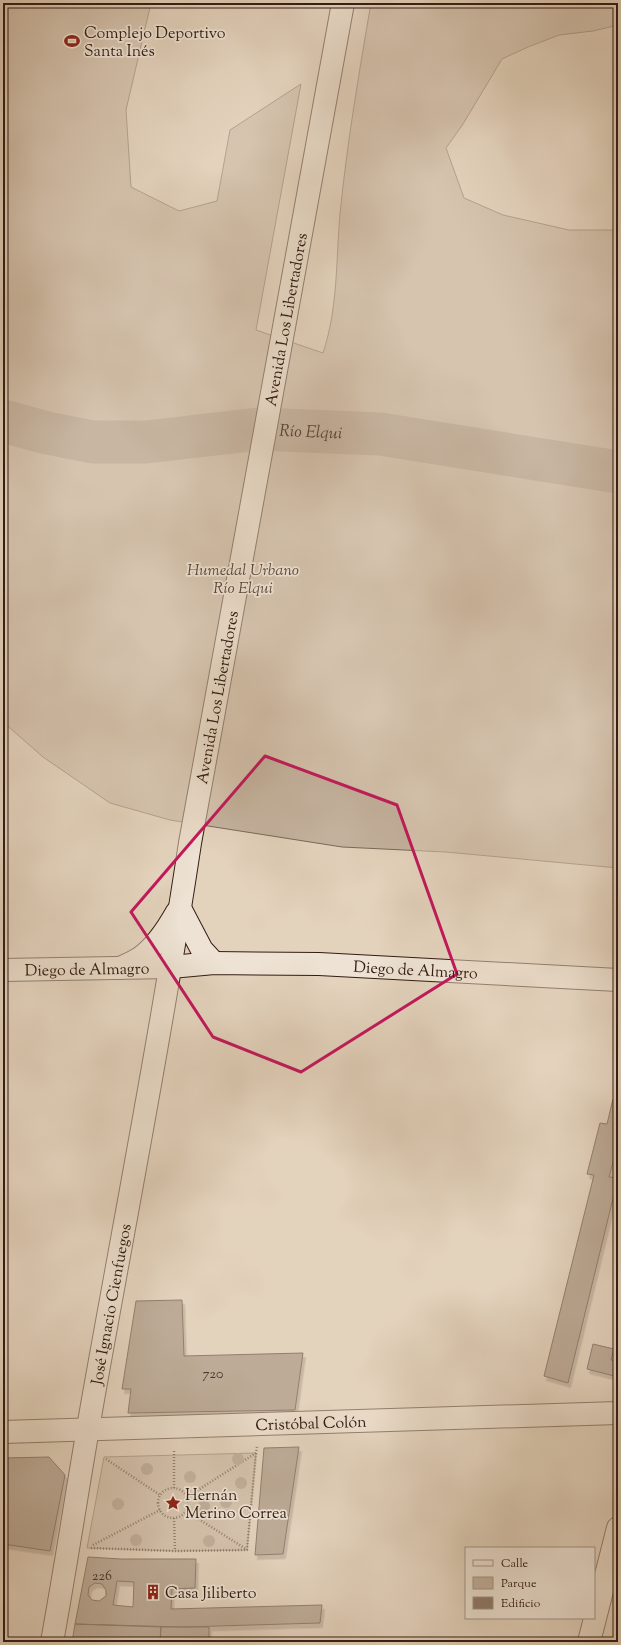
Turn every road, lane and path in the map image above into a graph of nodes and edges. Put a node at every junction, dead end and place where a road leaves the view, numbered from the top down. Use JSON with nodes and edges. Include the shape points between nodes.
{"nodes":[{"id":1,"x":343,"y":3,"type":"edge"},
{"id":2,"x":180,"y":908,"type":"junction"},
{"id":3,"x":214,"y":963,"type":"junction"},
{"id":4,"x":171,"y":967,"type":"junction"},
{"id":5,"x":120,"y":969,"type":"junction"},
{"id":6,"x":3,"y":970,"type":"edge"},
{"id":7,"x":618,"y":980,"type":"edge"},
{"id":8,"x":618,"y":1413,"type":"edge"},
{"id":9,"x":259,"y":1424,"type":"junction"},
{"id":10,"x":174,"y":1427,"type":"junction"},
{"id":11,"x":88,"y":1429,"type":"junction"},
{"id":12,"x":3,"y":1432,"type":"edge"},
{"id":13,"x":256,"y":1454,"type":"junction"},
{"id":14,"x":174,"y":1488,"type":"junction"},
{"id":15,"x":160,"y":1495,"type":"junction"},
{"id":16,"x":187,"y":1497,"type":"junction"},
{"id":17,"x":160,"y":1510,"type":"junction"},
{"id":18,"x":186,"y":1511,"type":"junction"},
{"id":19,"x":174,"y":1518,"type":"junction"},
{"id":20,"x":618,"y":1528,"type":"edge"},
{"id":21,"x":247,"y":1550,"type":"junction"},
{"id":22,"x":175,"y":1551,"type":"junction"},
{"id":23,"x":595,"y":1618,"type":"edge"},
{"id":24,"x":595,"y":1619,"type":"edge"},
{"id":25,"x":52,"y":1642,"type":"edge"},
{"id":26,"x":589,"y":1642,"type":"edge"}],
"edges":[{"from":1,"to":2,"type":"main road","name":"Avenida Los Libertadores"},
{"from":2,"to":3,"type":"main road","via":[[202,950]]},
{"from":2,"to":4,"type":"main road","name":"Avenida Los Libertadores"},
{"from":2,"to":5,"type":"main road","via":[[168,928],[151,948],[140,958]]},
{"from":3,"to":4,"type":"main road","name":"Diego de Almagro"},
{"from":3,"to":7,"type":"main road","name":"Diego de Almagro","via":[[319,964]]},
{"from":4,"to":5,"type":"main road","name":"Diego de Almagro"},
{"from":4,"to":11,"type":"main road","name":"José Ignacio Cienfuegos"},
{"from":5,"to":6,"type":"main road","name":"Diego de Almagro"},
{"from":8,"to":9,"type":"main road","name":"Cristóbal Colón"},
{"from":9,"to":10,"type":"main road","name":"Cristóbal Colón"},
{"from":9,"to":13,"type":"path"},
{"from":10,"to":11,"type":"main road","name":"Cristóbal Colón"},
{"from":10,"to":14,"type":"path"},
{"from":11,"to":12,"type":"main road","name":"Cristóbal Colón"},
{"from":11,"to":15,"type":"path","via":[[104,1458]]},
{"from":11,"to":25,"type":"main road","name":"José Ignacio Cienfuegos"},
{"from":13,"to":16,"type":"path"},
{"from":13,"to":21,"type":"path"},
{"from":14,"to":15,"type":"path"},
{"from":14,"to":16,"type":"path","via":[[182,1490]]},
{"from":15,"to":17,"type":"path"},
{"from":16,"to":18,"type":"path"},
{"from":17,"to":19,"type":"path","via":[[166,1516]]},
{"from":17,"to":22,"type":"path","via":[[87,1548]]},
{"from":18,"to":19,"type":"path"},
{"from":18,"to":21,"type":"path"},
{"from":19,"to":22,"type":"path"},
{"from":20,"to":23,"type":"main road"},
{"from":21,"to":22,"type":"path"},
{"from":24,"to":26,"type":"main road"}]}
